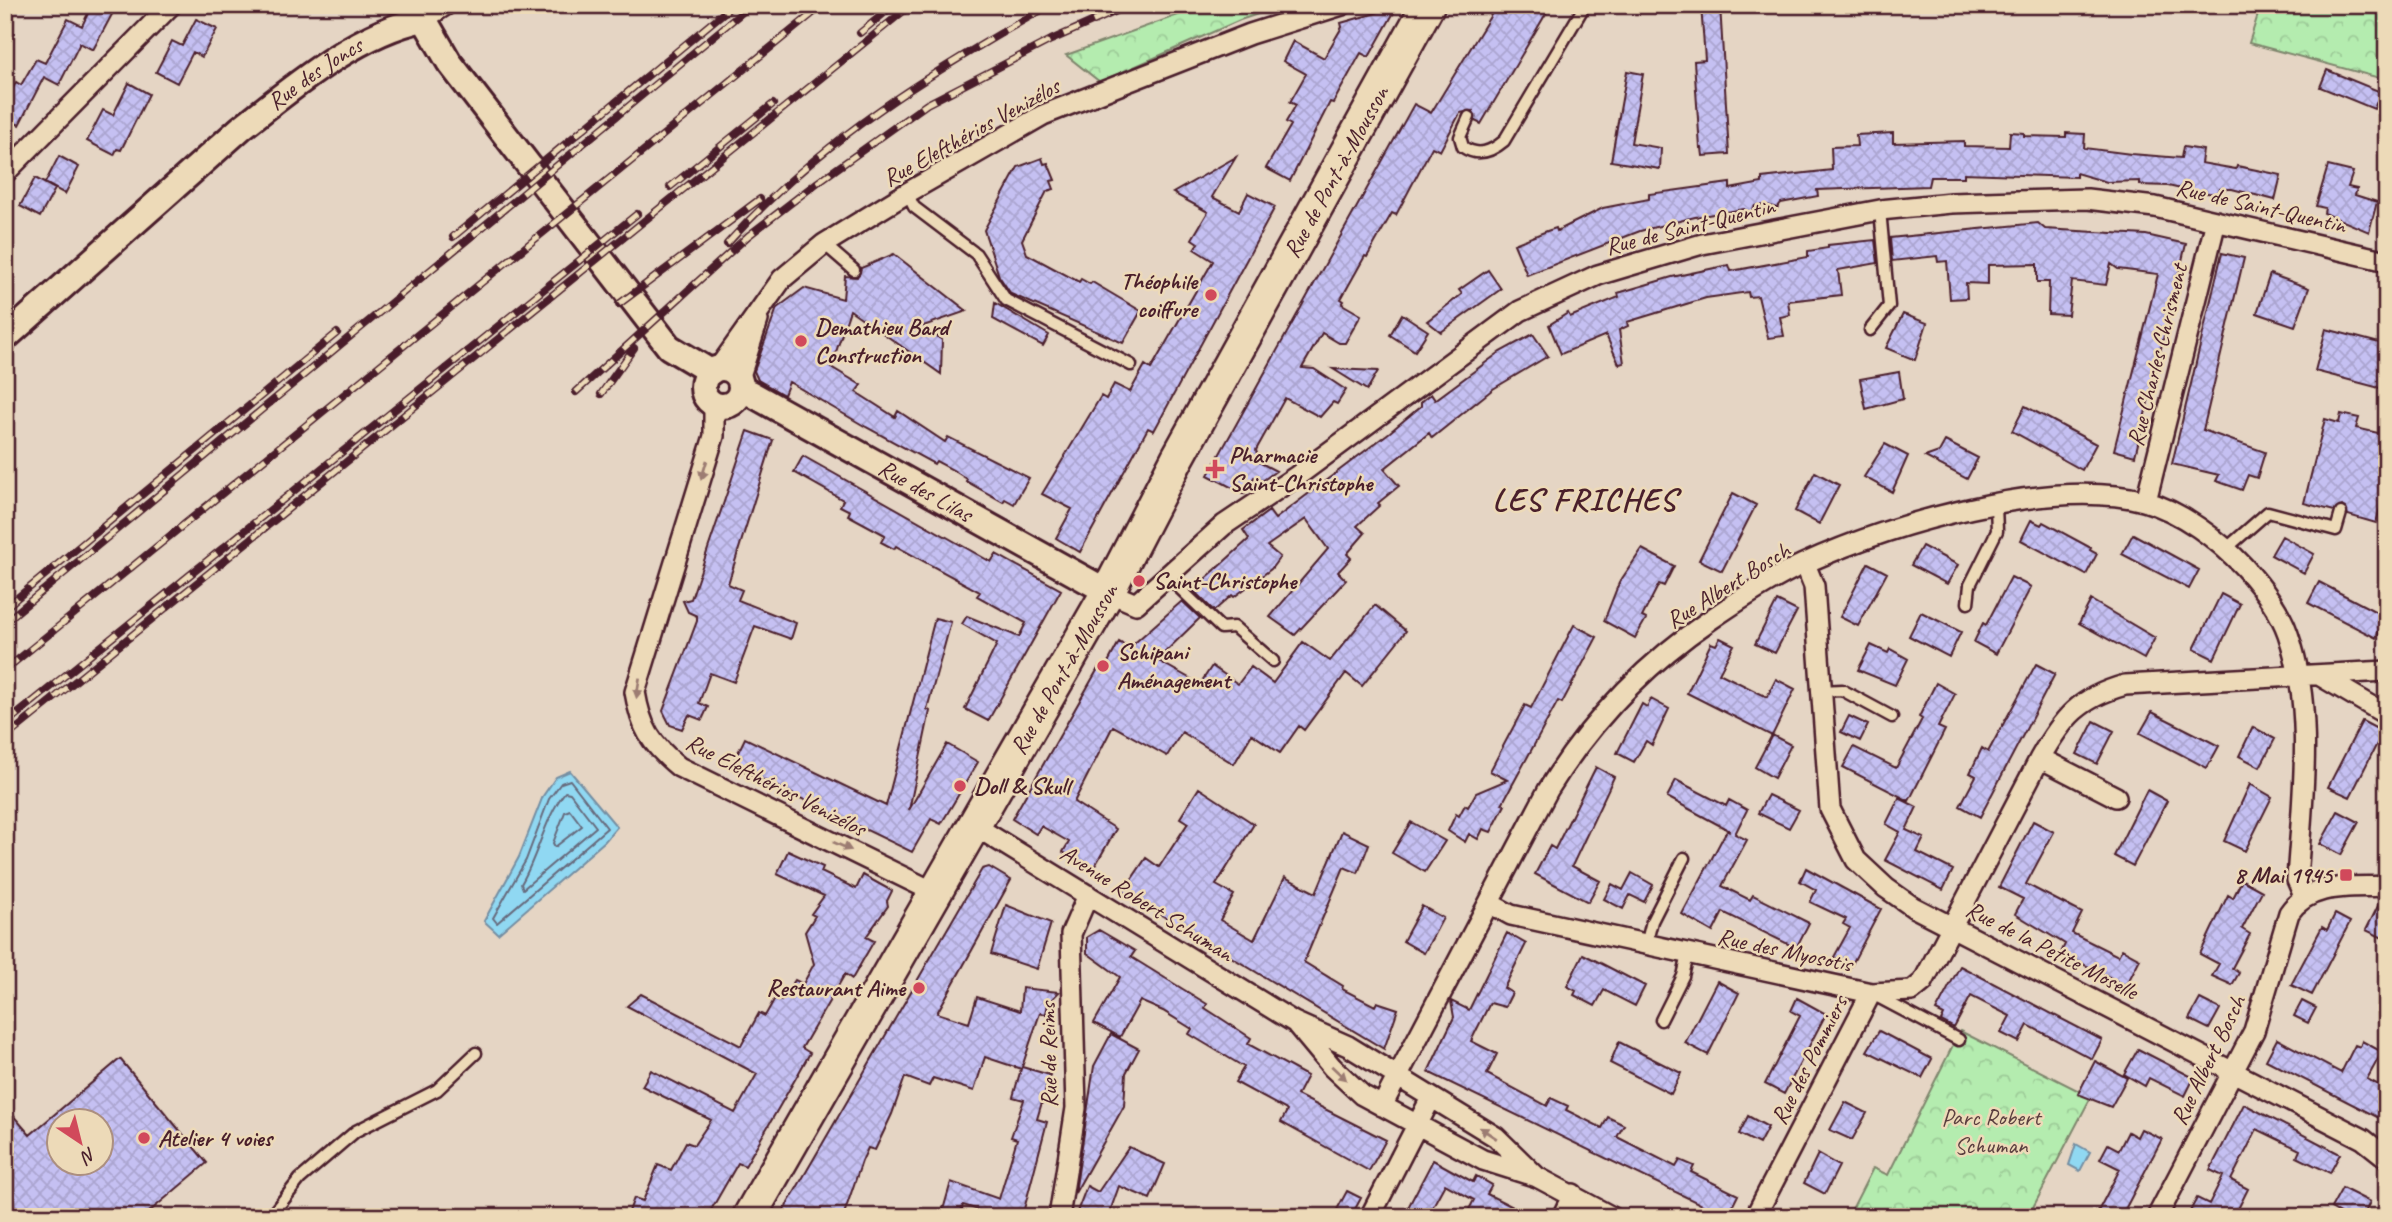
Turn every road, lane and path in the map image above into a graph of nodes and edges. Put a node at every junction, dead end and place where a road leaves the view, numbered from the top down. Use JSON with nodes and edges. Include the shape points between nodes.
{"nodes":[{"id":1,"x":171,"y":5,"type":"edge"},
{"id":2,"x":446,"y":5,"type":"edge"},
{"id":3,"x":1342,"y":5,"type":"edge"},
{"id":4,"x":1428,"y":5,"type":"edge"},
{"id":5,"x":1586,"y":5,"type":"edge"},
{"id":6,"x":424,"y":19,"type":"junction"},
{"id":7,"x":1469,"y":117,"type":"dead end"},
{"id":8,"x":5,"y":173,"type":"edge"},
{"id":9,"x":906,"y":193,"type":"junction"},
{"id":10,"x":1880,"y":210,"type":"junction"},
{"id":11,"x":2216,"y":221,"type":"junction"},
{"id":12,"x":824,"y":244,"type":"junction"},
{"id":13,"x":2387,"y":261,"type":"edge"},
{"id":14,"x":854,"y":270,"type":"dead end"},
{"id":15,"x":1870,"y":330,"type":"dead end"},
{"id":16,"x":5,"y":338,"type":"edge"},
{"id":17,"x":1131,"y":365,"type":"dead end"},
{"id":18,"x":721,"y":384,"type":"junction"},
{"id":19,"x":2146,"y":502,"type":"junction"},
{"id":20,"x":1996,"y":505,"type":"junction"},
{"id":21,"x":2341,"y":513,"type":"dead end"},
{"id":22,"x":2227,"y":548,"type":"junction"},
{"id":23,"x":1805,"y":564,"type":"junction"},
{"id":24,"x":1168,"y":577,"type":"junction"},
{"id":25,"x":1108,"y":592,"type":"junction"},
{"id":26,"x":1968,"y":603,"type":"dead end"},
{"id":27,"x":1273,"y":661,"type":"dead end"},
{"id":28,"x":2387,"y":671,"type":"edge"},
{"id":29,"x":2298,"y":674,"type":"junction"},
{"id":30,"x":2319,"y":675,"type":"junction"},
{"id":31,"x":1821,"y":691,"type":"junction"},
{"id":32,"x":2387,"y":715,"type":"edge"},
{"id":33,"x":1892,"y":716,"type":"dead end"},
{"id":34,"x":2040,"y":758,"type":"junction"},
{"id":35,"x":2116,"y":797,"type":"dead end"},
{"id":36,"x":975,"y":826,"type":"junction"},
{"id":37,"x":1684,"y":858,"type":"dead end"},
{"id":38,"x":2387,"y":886,"type":"edge"},
{"id":39,"x":936,"y":893,"type":"junction"},
{"id":40,"x":1088,"y":895,"type":"junction"},
{"id":41,"x":2304,"y":896,"type":"junction"},
{"id":42,"x":1489,"y":903,"type":"junction"},
{"id":43,"x":1951,"y":927,"type":"junction"},
{"id":44,"x":1646,"y":945,"type":"junction"},
{"id":45,"x":1688,"y":955,"type":"junction"},
{"id":46,"x":1871,"y":993,"type":"junction"},
{"id":47,"x":1661,"y":1020,"type":"dead end"},
{"id":48,"x":1294,"y":1022,"type":"junction"},
{"id":49,"x":1959,"y":1040,"type":"dead end"},
{"id":50,"x":476,"y":1053,"type":"dead end"},
{"id":51,"x":2233,"y":1070,"type":"junction"},
{"id":52,"x":1397,"y":1079,"type":"junction"},
{"id":53,"x":1431,"y":1098,"type":"junction"},
{"id":54,"x":1382,"y":1106,"type":"junction"},
{"id":55,"x":1417,"y":1125,"type":"junction"},
{"id":56,"x":2387,"y":1158,"type":"edge"},
{"id":57,"x":1537,"y":1177,"type":"junction"},
{"id":58,"x":1573,"y":1195,"type":"junction"},
{"id":59,"x":270,"y":1217,"type":"edge"},
{"id":60,"x":749,"y":1217,"type":"edge"},
{"id":61,"x":1059,"y":1217,"type":"edge"},
{"id":62,"x":1370,"y":1217,"type":"edge"},
{"id":63,"x":1562,"y":1217,"type":"edge"},
{"id":64,"x":1612,"y":1217,"type":"edge"},
{"id":65,"x":1755,"y":1217,"type":"edge"},
{"id":66,"x":2157,"y":1217,"type":"edge"}],
"edges":[{"from":1,"to":8,"type":"street"},
{"from":2,"to":6,"type":"street"},
{"from":3,"to":9,"type":"street","name":"Rue Elefthérios Venizélos","via":[[1250,34],[1044,115]]},
{"from":4,"to":25,"type":"main road","name":"Rue de Pont-à-Mousson"},
{"from":5,"to":7,"type":"lane","via":[[1503,141],[1493,150],[1479,153],[1463,147],[1460,137]]},
{"from":6,"to":16,"type":"street","name":"Rue des Joncs","via":[[400,23],[370,37],[278,99]]},
{"from":6,"to":18,"type":"street","via":[[449,62],[668,346],[672,359]]},
{"from":9,"to":12,"type":"street","name":"Rue Elefthérios Venizélos"},
{"from":9,"to":17,"type":"lane","via":[[914,207],[976,254],[1006,300]]},
{"from":10,"to":11,"type":"street","name":"Rue de Saint-Quentin","via":[[1951,203],[2087,200],[2155,207]]},
{"from":10,"to":15,"type":"lane","via":[[1889,306]]},
{"from":10,"to":24,"type":"street","name":"Rue de Saint-Quentin","via":[[1702,244],[1598,275],[1520,311],[1224,525]]},
{"from":11,"to":13,"type":"street","name":"Rue de Saint-Quentin"},
{"from":11,"to":19,"type":"street","name":"Rue Charles Chrisment"},
{"from":12,"to":14,"type":"lane"},
{"from":12,"to":18,"type":"street","name":"Rue Elefthérios Venizélos","via":[[782,279],[765,300]]},
{"from":18,"to":25,"type":"street","name":"Rue des Lilas","via":[[750,393]]},
{"from":18,"to":39,"type":"street","name":"Rue Elefthérios Venizélos","one_way":true,"via":[[715,436],[635,692],[639,720],[657,749],[679,767]]},
{"from":19,"to":20,"type":"street","name":"Rue Albert Bosch","via":[[2104,496],[2052,497]]},
{"from":19,"to":22,"type":"street","name":"Rue Albert Bosch","via":[[2188,521]]},
{"from":20,"to":23,"type":"street","name":"Rue Albert Bosch","via":[[1886,533]]},
{"from":20,"to":26,"type":"lane","via":[[1997,531],[1970,585]]},
{"from":21,"to":22,"type":"lane","via":[[2336,530],[2268,512]]},
{"from":22,"to":29,"type":"street","name":"Rue Albert Bosch","via":[[2260,585],[2287,632]]},
{"from":23,"to":31,"type":"street","name":"Rue de la Petite Moselle","via":[[1814,586]]},
{"from":23,"to":42,"type":"street","name":"Rue Albert Bosch","via":[[1709,621],[1649,666],[1605,711],[1570,754]]},
{"from":24,"to":25,"type":"street","name":"Rue de Saint-Quentin","via":[[1136,604]]},
{"from":24,"to":27,"type":"lane","via":[[1221,628],[1234,627]]},
{"from":25,"to":36,"type":"main road","name":"Rue de Pont-à-Mousson"},
{"from":28,"to":30,"type":"street"},
{"from":29,"to":30,"type":"street"},
{"from":29,"to":34,"type":"street","name":"Rue des Pommiers","via":[[2124,685],[2096,693],[2070,713]]},
{"from":29,"to":41,"type":"street","name":"Rue Albert Bosch","via":[[2304,749],[2297,880]]},
{"from":30,"to":32,"type":"street"},
{"from":31,"to":33,"type":"lane","via":[[1842,690]]},
{"from":31,"to":43,"type":"street","name":"Rue de la Petite Moselle","via":[[1826,792],[1845,843],[1886,888]]},
{"from":34,"to":35,"type":"street"},
{"from":34,"to":43,"type":"street","name":"Rue des Pommiers"},
{"from":36,"to":39,"type":"main road","name":"Rue de Pont-à-Mousson"},
{"from":36,"to":40,"type":"street","name":"Avenue Robert Schuman"},
{"from":37,"to":44,"type":"lane","via":[[1652,921]]},
{"from":38,"to":41,"type":"street","via":[[2316,891]]},
{"from":39,"to":60,"type":"main road","name":"Rue de Pont-à-Mousson"},
{"from":40,"to":48,"type":"street","name":"Avenue Robert Schuman"},
{"from":40,"to":61,"type":"street","name":"Rue de Reims","via":[[1071,934],[1076,1108]]},
{"from":41,"to":51,"type":"street","name":"Rue Albert Bosch","via":[[2290,913],[2262,1010]]},
{"from":42,"to":44,"type":"street","name":"Rue des Myosotis","via":[[1511,915]]},
{"from":42,"to":52,"type":"street","name":"Rue Albert Bosch"},
{"from":43,"to":46,"type":"street","name":"Rue des Pommiers","via":[[1923,982],[1912,991]]},
{"from":43,"to":51,"type":"street","name":"Rue de la Petite Moselle"},
{"from":44,"to":45,"type":"street","name":"Rue des Myosotis"},
{"from":45,"to":46,"type":"street","name":"Rue des Myosotis"},
{"from":45,"to":47,"type":"lane","name":"Rue des Myosotis","via":[[1684,976]]},
{"from":46,"to":49,"type":"lane"},
{"from":46,"to":65,"type":"street","name":"Rue des Pommiers"},
{"from":48,"to":52,"type":"street","name":"Avenue Robert Schuman","via":[[1348,1046]]},
{"from":48,"to":54,"type":"street","name":"Avenue Robert Schuman","one_way":true,"via":[[1332,1067],[1362,1095]]},
{"from":50,"to":59,"type":"lane","via":[[437,1090],[356,1131],[300,1180]]},
{"from":51,"to":56,"type":"street","name":"Rue de la Petite Moselle","via":[[2362,1139]]},
{"from":51,"to":66,"type":"street","name":"Rue Albert Bosch"},
{"from":52,"to":53,"type":"street","name":"Avenue Robert Schuman"},
{"from":52,"to":54,"type":"street","name":"Rue Albert Bosch"},
{"from":53,"to":55,"type":"street"},
{"from":57,"to":53,"type":"street","name":"Avenue Robert Schuman","one_way":true,"via":[[1496,1137]]},
{"from":54,"to":55,"type":"street","name":"Avenue Robert Schuman"},
{"from":55,"to":57,"type":"street","name":"Avenue Robert Schuman","via":[[1483,1160]]},
{"from":55,"to":62,"type":"street"},
{"from":57,"to":58,"type":"street","name":"Avenue Robert Schuman"},
{"from":58,"to":63,"type":"street"},
{"from":58,"to":64,"type":"street","name":"Avenue Robert Schuman"}]}
